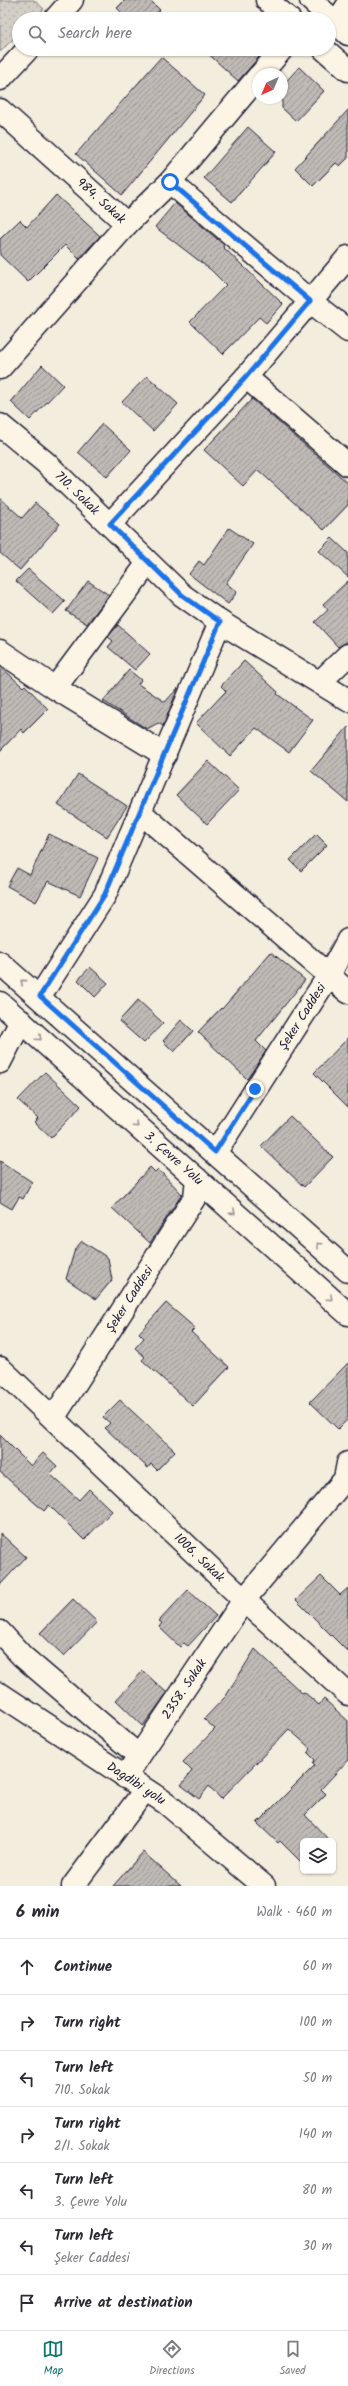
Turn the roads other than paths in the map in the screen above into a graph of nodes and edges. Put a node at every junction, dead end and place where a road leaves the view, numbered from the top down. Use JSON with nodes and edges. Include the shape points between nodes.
{"nodes":[{"id":1,"x":72,"y":0,"type":"edge"},
{"id":2,"x":267,"y":0,"type":"edge"},
{"id":3,"x":311,"y":0,"type":"edge"},
{"id":4,"x":348,"y":5,"type":"edge"},
{"id":5,"x":61,"y":12,"type":"edge"},
{"id":6,"x":281,"y":12,"type":"edge"},
{"id":7,"x":324,"y":12,"type":"edge"},
{"id":8,"x":342,"y":28,"type":"edge"},
{"id":9,"x":21,"y":56,"type":"edge"},
{"id":10,"x":276,"y":56,"type":"edge"},
{"id":11,"x":332,"y":56,"type":"edge"},
{"id":12,"x":266,"y":68,"type":"edge"},
{"id":13,"x":348,"y":70,"type":"edge"},
{"id":14,"x":0,"y":79,"type":"edge"},
{"id":15,"x":252,"y":84,"type":"edge"},
{"id":16,"x":0,"y":110,"type":"edge"},
{"id":17,"x":170,"y":182,"type":"junction"},
{"id":18,"x":127,"y":224,"type":"junction"},
{"id":19,"x":348,"y":257,"type":"edge"},
{"id":20,"x":310,"y":301,"type":"junction"},
{"id":21,"x":348,"y":331,"type":"edge"},
{"id":22,"x":0,"y":368,"type":"edge"},
{"id":23,"x":246,"y":377,"type":"junction"},
{"id":24,"x":0,"y":425,"type":"edge"},
{"id":25,"x":348,"y":465,"type":"edge"},
{"id":26,"x":110,"y":524,"type":"junction"},
{"id":27,"x":148,"y":563,"type":"junction"},
{"id":28,"x":220,"y":622,"type":"junction"},
{"id":29,"x":0,"y":651,"type":"edge"},
{"id":30,"x":348,"y":654,"type":"edge"},
{"id":31,"x":320,"y":682,"type":"junction"},
{"id":32,"x":55,"y":688,"type":"junction"},
{"id":33,"x":348,"y":700,"type":"edge"},
{"id":34,"x":164,"y":755,"type":"junction"},
{"id":35,"x":140,"y":812,"type":"junction"},
{"id":36,"x":348,"y":940,"type":"edge"},
{"id":37,"x":0,"y":963,"type":"edge"},
{"id":38,"x":328,"y":975,"type":"junction"},
{"id":39,"x":348,"y":992,"type":"edge"},
{"id":40,"x":40,"y":996,"type":"junction"},
{"id":41,"x":0,"y":1003,"type":"edge"},
{"id":42,"x":21,"y":1021,"type":"junction"},
{"id":43,"x":0,"y":1062,"type":"edge"},
{"id":44,"x":215,"y":1152,"type":"junction"},
{"id":45,"x":197,"y":1179,"type":"junction"},
{"id":46,"x":348,"y":1272,"type":"edge"},
{"id":47,"x":348,"y":1314,"type":"edge"},
{"id":48,"x":0,"y":1368,"type":"edge"},
{"id":49,"x":54,"y":1417,"type":"junction"},
{"id":50,"x":348,"y":1462,"type":"edge"},
{"id":51,"x":244,"y":1600,"type":"junction"},
{"id":52,"x":0,"y":1632,"type":"edge"},
{"id":53,"x":0,"y":1694,"type":"edge"},
{"id":54,"x":348,"y":1694,"type":"edge"},
{"id":55,"x":139,"y":1756,"type":"junction"},
{"id":56,"x":125,"y":1777,"type":"junction"},
{"id":57,"x":145,"y":1790,"type":"junction"},
{"id":58,"x":73,"y":1886,"type":"edge"},
{"id":59,"x":264,"y":1886,"type":"edge"}],
"edges":[{"from":1,"to":5,"type":"street"},
{"from":2,"to":6,"type":"street"},
{"from":3,"to":7,"type":"street"},
{"from":4,"to":8,"type":"street"},
{"from":9,"to":14,"type":"street"},
{"from":10,"to":12,"type":"street"},
{"from":11,"to":13,"type":"street"},
{"from":15,"to":17,"type":"street","name":"984. Sokak"},
{"from":16,"to":18,"type":"street","name":"984. Sokak"},
{"from":17,"to":18,"type":"street","name":"984. Sokak"},
{"from":17,"to":20,"type":"street"},
{"from":18,"to":22,"type":"street"},
{"from":19,"to":20,"type":"street"},
{"from":20,"to":21,"type":"street"},
{"from":20,"to":23,"type":"street"},
{"from":23,"to":25,"type":"street"},
{"from":23,"to":26,"type":"street"},
{"from":24,"to":26,"type":"street","name":"710. Sokak","via":[[46,463]]},
{"from":26,"to":27,"type":"street","name":"710. Sokak"},
{"from":27,"to":28,"type":"street","name":"710. Sokak","via":[[182,595]]},
{"from":27,"to":32,"type":"street"},
{"from":28,"to":31,"type":"street","name":"710. Sokak"},
{"from":28,"to":34,"type":"street"},
{"from":29,"to":32,"type":"street"},
{"from":30,"to":31,"type":"street"},
{"from":31,"to":33,"type":"street","name":"710. Sokak"},
{"from":32,"to":34,"type":"street"},
{"from":34,"to":35,"type":"street"},
{"from":35,"to":38,"type":"street"},
{"from":35,"to":40,"type":"street","via":[[105,894]]},
{"from":36,"to":38,"type":"street","name":"Şeker Caddesi"},
{"from":40,"to":37,"type":"street","one_way":true},
{"from":38,"to":39,"type":"street"},
{"from":38,"to":44,"type":"street","name":"Şeker Caddesi"},
{"from":40,"to":44,"type":"street"},
{"from":41,"to":42,"type":"street","name":"3. Çevre Yolu"},
{"from":42,"to":43,"type":"street"},
{"from":42,"to":45,"type":"street","name":"3. Çevre Yolu","one_way":true},
{"from":46,"to":44,"type":"street","one_way":true},
{"from":45,"to":47,"type":"street","name":"3. Çevre Yolu","one_way":true},
{"from":45,"to":49,"type":"street","name":"Şeker Caddesi","via":[[195,1197]]},
{"from":48,"to":49,"type":"street","name":"1006. Sokak"},
{"from":49,"to":51,"type":"street","name":"1006. Sokak"},
{"from":50,"to":51,"type":"street","name":"2358. Sokak","via":[[345,1479]]},
{"from":51,"to":54,"type":"street","name":"1006. Sokak"},
{"from":51,"to":55,"type":"street","name":"2358. Sokak"},
{"from":52,"to":55,"type":"street","via":[[22,1656]]},
{"from":53,"to":56,"type":"street","name":"Dagdibi yolu"},
{"from":55,"to":56,"type":"street","name":"2358. Sokak"},
{"from":56,"to":57,"type":"street","name":"Dagdibi yolu"},
{"from":57,"to":58,"type":"street"},
{"from":57,"to":59,"type":"street","name":"Dagdibi yolu","via":[[166,1803]]}]}
